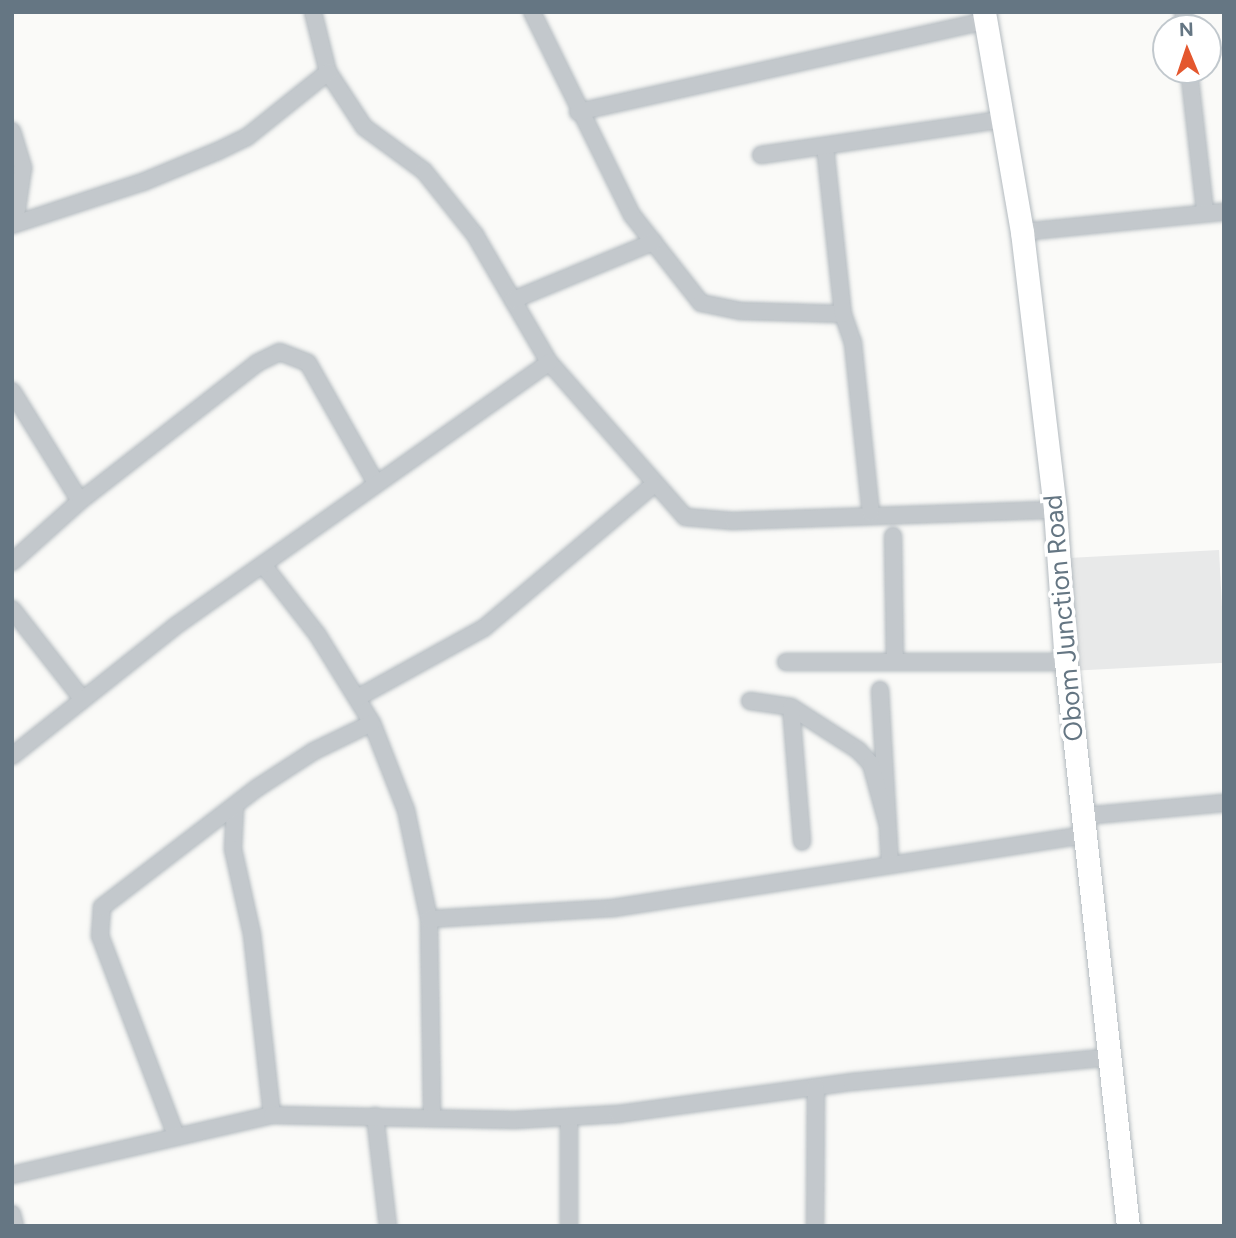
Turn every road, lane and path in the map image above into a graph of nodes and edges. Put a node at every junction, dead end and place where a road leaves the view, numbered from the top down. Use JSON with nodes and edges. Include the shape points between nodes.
{"nodes":[{"id":1,"x":313,"y":12,"type":"edge"},
{"id":2,"x":532,"y":12,"type":"edge"},
{"id":3,"x":985,"y":16,"type":"edge"},
{"id":4,"x":328,"y":72,"type":"junction"},
{"id":5,"x":1191,"y":84,"type":"edge"},
{"id":6,"x":578,"y":112,"type":"junction"},
{"id":7,"x":1004,"y":120,"type":"junction"},
{"id":8,"x":12,"y":131,"type":"edge"},
{"id":9,"x":825,"y":146,"type":"junction"},
{"id":10,"x":761,"y":155,"type":"dead end"},
{"id":11,"x":1205,"y":210,"type":"junction"},
{"id":12,"x":1224,"y":212,"type":"edge"},
{"id":13,"x":14,"y":224,"type":"edge"},
{"id":14,"x":1022,"y":232,"type":"junction"},
{"id":15,"x":653,"y":242,"type":"junction"},
{"id":16,"x":513,"y":300,"type":"junction"},
{"id":17,"x":843,"y":314,"type":"junction"},
{"id":18,"x":549,"y":362,"type":"junction"},
{"id":19,"x":12,"y":391,"type":"edge"},
{"id":20,"x":376,"y":483,"type":"junction"},
{"id":21,"x":653,"y":485,"type":"junction"},
{"id":22,"x":80,"y":501,"type":"junction"},
{"id":23,"x":1055,"y":510,"type":"junction"},
{"id":24,"x":871,"y":513,"type":"junction"},
{"id":25,"x":893,"y":536,"type":"dead end"},
{"id":26,"x":12,"y":562,"type":"edge"},
{"id":27,"x":264,"y":566,"type":"junction"},
{"id":28,"x":12,"y":609,"type":"edge"},
{"id":29,"x":786,"y":662,"type":"dead end"},
{"id":30,"x":895,"y":662,"type":"junction"},
{"id":31,"x":1066,"y":662,"type":"junction"},
{"id":32,"x":880,"y":690,"type":"dead end"},
{"id":33,"x":357,"y":698,"type":"junction"},
{"id":34,"x":83,"y":700,"type":"junction"},
{"id":35,"x":750,"y":701,"type":"dead end"},
{"id":36,"x":791,"y":707,"type":"junction"},
{"id":37,"x":372,"y":723,"type":"junction"},
{"id":38,"x":12,"y":756,"type":"edge"},
{"id":39,"x":1224,"y":803,"type":"edge"},
{"id":40,"x":235,"y":808,"type":"junction"},
{"id":41,"x":887,"y":822,"type":"junction"},
{"id":42,"x":1084,"y":825,"type":"junction"},
{"id":43,"x":209,"y":827,"type":"junction"},
{"id":44,"x":802,"y":842,"type":"dead end"},
{"id":45,"x":233,"y":849,"type":"junction"},
{"id":46,"x":890,"y":863,"type":"junction"},
{"id":47,"x":429,"y":919,"type":"junction"},
{"id":48,"x":1111,"y":1048,"type":"junction"},
{"id":49,"x":816,"y":1087,"type":"junction"},
{"id":50,"x":272,"y":1115,"type":"junction"},
{"id":51,"x":432,"y":1115,"type":"junction"},
{"id":52,"x":375,"y":1116,"type":"junction"},
{"id":53,"x":569,"y":1118,"type":"junction"},
{"id":54,"x":176,"y":1133,"type":"junction"},
{"id":55,"x":12,"y":1175,"type":"edge"},
{"id":56,"x":12,"y":1214,"type":"edge"},
{"id":57,"x":15,"y":1226,"type":"edge"},
{"id":58,"x":388,"y":1226,"type":"edge"},
{"id":59,"x":569,"y":1226,"type":"edge"},
{"id":60,"x":815,"y":1226,"type":"edge"},
{"id":61,"x":1128,"y":1226,"type":"edge"}],
"edges":[{"from":1,"to":4,"type":"street"},
{"from":2,"to":6,"type":"street"},
{"from":3,"to":6,"type":"street"},
{"from":3,"to":7,"type":"main road","name":"Obom Junction Road"},
{"from":4,"to":13,"type":"street","via":[[247,137],[131,187]]},
{"from":4,"to":16,"type":"street","via":[[364,127],[425,171],[475,235]]},
{"from":5,"to":11,"type":"street"},
{"from":6,"to":15,"type":"street","via":[[632,215]]},
{"from":7,"to":9,"type":"street"},
{"from":7,"to":14,"type":"main road","name":"Obom Junction Road"},
{"from":8,"to":13,"type":"street","via":[[23,168]]},
{"from":9,"to":10,"type":"street"},
{"from":9,"to":17,"type":"street"},
{"from":11,"to":12,"type":"street"},
{"from":11,"to":14,"type":"street","via":[[1138,224]]},
{"from":14,"to":23,"type":"main road","name":"Obom Junction Road"},
{"from":15,"to":16,"type":"street"},
{"from":15,"to":17,"type":"street","via":[[701,303],[740,311]]},
{"from":16,"to":18,"type":"street"},
{"from":17,"to":24,"type":"street","via":[[853,343]]},
{"from":18,"to":20,"type":"street","via":[[479,417]]},
{"from":18,"to":21,"type":"street"},
{"from":19,"to":22,"type":"street"},
{"from":20,"to":22,"type":"street","via":[[308,363],[280,352],[257,363]]},
{"from":20,"to":27,"type":"street"},
{"from":21,"to":24,"type":"street","via":[[685,517],[701,521]]},
{"from":21,"to":33,"type":"street","via":[[484,628]]},
{"from":22,"to":26,"type":"street"},
{"from":23,"to":24,"type":"street"},
{"from":23,"to":31,"type":"main road","name":"Obom Junction Road"},
{"from":25,"to":30,"type":"street"},
{"from":27,"to":33,"type":"street","via":[[310,625]]},
{"from":27,"to":34,"type":"street","via":[[174,626]]},
{"from":28,"to":34,"type":"street"},
{"from":29,"to":30,"type":"street"},
{"from":30,"to":31,"type":"street"},
{"from":31,"to":42,"type":"main road","name":"Obom Junction Road"},
{"from":32,"to":41,"type":"street"},
{"from":33,"to":37,"type":"street"},
{"from":34,"to":38,"type":"street"},
{"from":35,"to":36,"type":"street"},
{"from":36,"to":41,"type":"street","via":[[865,755]]},
{"from":36,"to":44,"type":"street"},
{"from":37,"to":40,"type":"street","via":[[314,751]]},
{"from":37,"to":47,"type":"street","via":[[406,810]]},
{"from":39,"to":42,"type":"street"},
{"from":40,"to":43,"type":"street"},
{"from":40,"to":45,"type":"street"},
{"from":41,"to":46,"type":"street"},
{"from":42,"to":46,"type":"street"},
{"from":42,"to":48,"type":"main road","name":"Obom Junction Road"},
{"from":43,"to":45,"type":"street"},
{"from":43,"to":54,"type":"street","via":[[102,906],[97,920],[119,992]]},
{"from":45,"to":50,"type":"street","via":[[252,934]]},
{"from":46,"to":47,"type":"street","via":[[613,908]]},
{"from":47,"to":51,"type":"street"},
{"from":48,"to":49,"type":"street","via":[[1102,1058]]},
{"from":48,"to":61,"type":"main road","name":"Obom Junction Road"},
{"from":49,"to":53,"type":"street"},
{"from":49,"to":60,"type":"street"},
{"from":50,"to":52,"type":"street"},
{"from":50,"to":54,"type":"street"},
{"from":51,"to":52,"type":"street"},
{"from":51,"to":53,"type":"street"},
{"from":52,"to":58,"type":"street"},
{"from":53,"to":59,"type":"street"},
{"from":54,"to":55,"type":"street"},
{"from":56,"to":57,"type":"street"}]}
